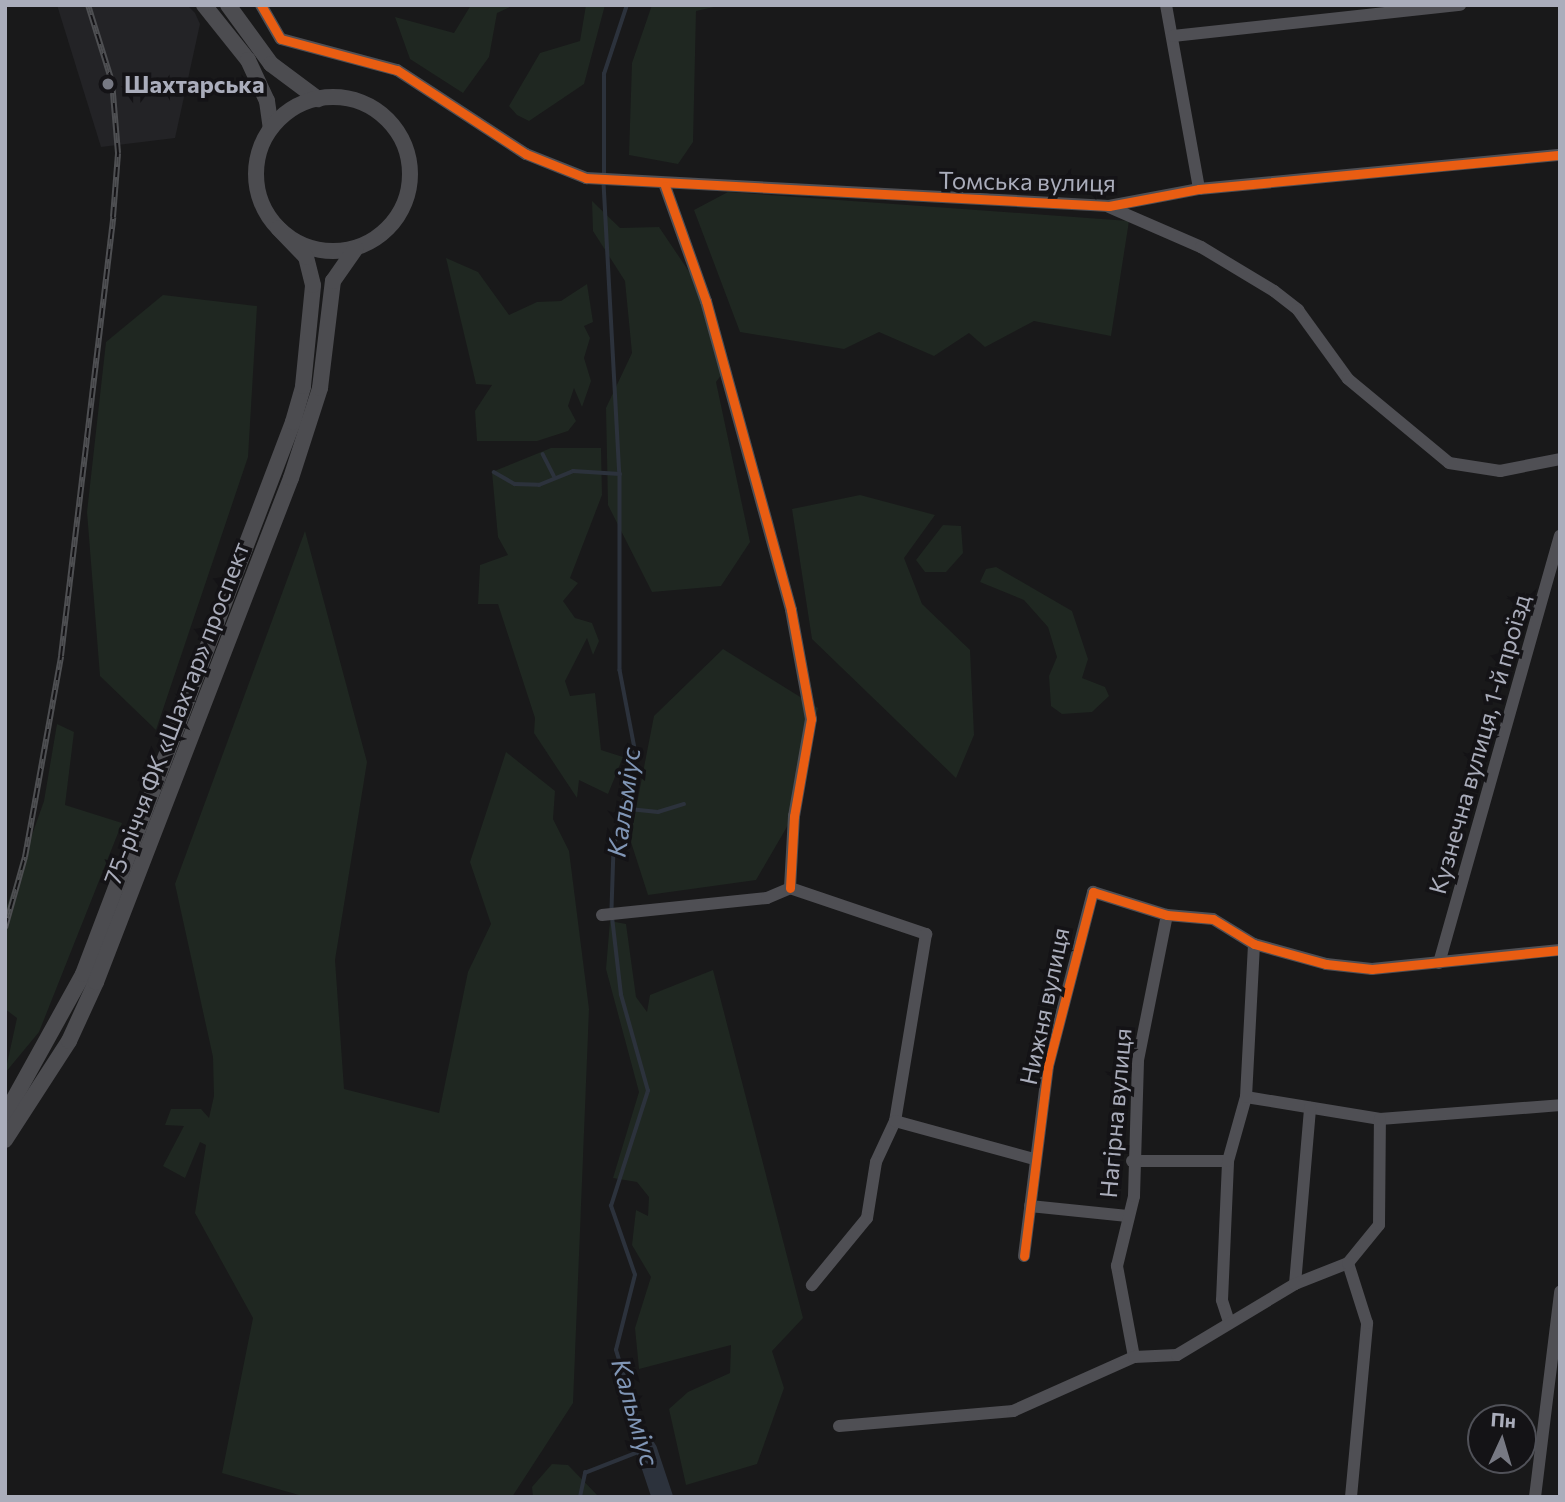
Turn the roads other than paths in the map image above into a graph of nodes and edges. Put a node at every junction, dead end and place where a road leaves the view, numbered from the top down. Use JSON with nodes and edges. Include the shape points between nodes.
{"nodes":[{"id":1,"x":204,"y":5,"type":"edge"},
{"id":2,"x":261,"y":5,"type":"edge"},
{"id":3,"x":1166,"y":5,"type":"edge"},
{"id":4,"x":1460,"y":5,"type":"edge"},
{"id":5,"x":231,"y":6,"type":"edge"},
{"id":6,"x":218,"y":20,"type":"junction"},
{"id":7,"x":1173,"y":36,"type":"junction"},
{"id":8,"x":318,"y":99,"type":"junction"},
{"id":9,"x":271,"y":128,"type":"junction"},
{"id":10,"x":1560,"y":155,"type":"edge"},
{"id":11,"x":665,"y":186,"type":"junction"},
{"id":12,"x":1199,"y":189,"type":"junction"},
{"id":13,"x":1109,"y":206,"type":"junction"},
{"id":14,"x":278,"y":228,"type":"junction"},
{"id":15,"x":356,"y":248,"type":"junction"},
{"id":16,"x":1560,"y":459,"type":"edge"},
{"id":17,"x":1560,"y":536,"type":"edge"},
{"id":18,"x":790,"y":888,"type":"junction"},
{"id":19,"x":602,"y":915,"type":"dead end"},
{"id":20,"x":1167,"y":915,"type":"junction"},
{"id":21,"x":1254,"y":944,"type":"junction"},
{"id":22,"x":1560,"y":950,"type":"edge"},
{"id":23,"x":1439,"y":963,"type":"junction"},
{"id":24,"x":1246,"y":1097,"type":"junction"},
{"id":25,"x":1560,"y":1105,"type":"edge"},
{"id":26,"x":1310,"y":1108,"type":"junction"},
{"id":27,"x":5,"y":1115,"type":"edge"},
{"id":28,"x":1380,"y":1119,"type":"junction"},
{"id":29,"x":895,"y":1121,"type":"junction"},
{"id":30,"x":5,"y":1140,"type":"edge"},
{"id":31,"x":1034,"y":1158,"type":"junction"},
{"id":32,"x":1132,"y":1161,"type":"junction"},
{"id":33,"x":1228,"y":1161,"type":"junction"},
{"id":34,"x":1030,"y":1206,"type":"junction"},
{"id":35,"x":1127,"y":1216,"type":"junction"},
{"id":36,"x":1024,"y":1256,"type":"dead end"},
{"id":37,"x":1348,"y":1263,"type":"junction"},
{"id":38,"x":1296,"y":1284,"type":"junction"},
{"id":39,"x":812,"y":1285,"type":"dead end"},
{"id":40,"x":1560,"y":1292,"type":"edge"},
{"id":41,"x":1229,"y":1322,"type":"junction"},
{"id":42,"x":1134,"y":1357,"type":"junction"},
{"id":43,"x":839,"y":1426,"type":"dead end"},
{"id":44,"x":1351,"y":1497,"type":"edge"},
{"id":45,"x":1535,"y":1497,"type":"edge"}],
"edges":[{"from":1,"to":6,"type":"main road"},
{"from":2,"to":11,"type":"street","name":"Томська вулиця","via":[[281,39],[397,70],[526,154],[586,178]]},
{"from":3,"to":7,"type":"street"},
{"from":4,"to":7,"type":"street"},
{"from":5,"to":6,"type":"street"},
{"from":5,"to":8,"type":"main road","via":[[271,64]]},
{"from":6,"to":9,"type":"main road","via":[[260,82]]},
{"from":7,"to":12,"type":"street"},
{"from":8,"to":9,"type":"main road","via":[[292,109]]},
{"from":8,"to":15,"type":"main road","via":[[369,107],[405,145],[410,176],[403,208],[376,239]]},
{"from":9,"to":14,"type":"main road","via":[[261,147],[257,190]]},
{"from":10,"to":12,"type":"street","name":"Томська вулиця"},
{"from":11,"to":13,"type":"street","name":"Томська вулиця"},
{"from":11,"to":18,"type":"street","via":[[706,301],[778,560],[811,719],[794,816]]},
{"from":12,"to":13,"type":"street","name":"Томська вулиця"},
{"from":13,"to":16,"type":"street","via":[[1201,247],[1274,291],[1298,310],[1348,379],[1449,463],[1500,471]]},
{"from":14,"to":15,"type":"main road","via":[[314,249]]},
{"from":14,"to":27,"type":"main road","name":"75-річчя ФК «Шахтар» проспект","via":[[309,265],[313,312],[303,386],[278,466],[83,974]]},
{"from":15,"to":30,"type":"main road","name":"75-річчя ФК «Шахтар» проспект","via":[[333,281],[320,388],[286,491],[96,982],[51,1074]]},
{"from":17,"to":23,"type":"street","name":"Кузнечна вулиця, 1-й проїзд"},
{"from":18,"to":19,"type":"street","via":[[767,898]]},
{"from":18,"to":29,"type":"street","via":[[926,934]]},
{"from":20,"to":21,"type":"street","via":[[1213,919]]},
{"from":20,"to":31,"type":"street","name":"Нижня вулиця","via":[[1093,892],[1051,1053]]},
{"from":20,"to":32,"type":"street","name":"Нагірна вулиця","via":[[1138,1060]]},
{"from":21,"to":23,"type":"street","via":[[1372,970]]},
{"from":21,"to":24,"type":"street"},
{"from":22,"to":23,"type":"street"},
{"from":24,"to":26,"type":"street"},
{"from":24,"to":33,"type":"street"},
{"from":25,"to":28,"type":"street"},
{"from":26,"to":28,"type":"street"},
{"from":26,"to":38,"type":"street"},
{"from":28,"to":37,"type":"street","via":[[1379,1224]]},
{"from":29,"to":31,"type":"street"},
{"from":29,"to":39,"type":"street","via":[[876,1162],[867,1218]]},
{"from":31,"to":34,"type":"street","name":"Нижня вулиця"},
{"from":32,"to":33,"type":"street"},
{"from":32,"to":35,"type":"street","name":"Нагірна вулиця","via":[[1134,1196]]},
{"from":33,"to":41,"type":"street","via":[[1222,1300]]},
{"from":34,"to":35,"type":"street"},
{"from":34,"to":36,"type":"street","name":"Нижня вулиця"},
{"from":35,"to":42,"type":"street","name":"Нагірна вулиця","via":[[1117,1266]]},
{"from":37,"to":38,"type":"street"},
{"from":37,"to":44,"type":"street","via":[[1367,1323]]},
{"from":38,"to":41,"type":"street"},
{"from":40,"to":45,"type":"street"},
{"from":41,"to":42,"type":"street","via":[[1177,1355]]},
{"from":42,"to":43,"type":"street","via":[[1013,1411]]}]}
